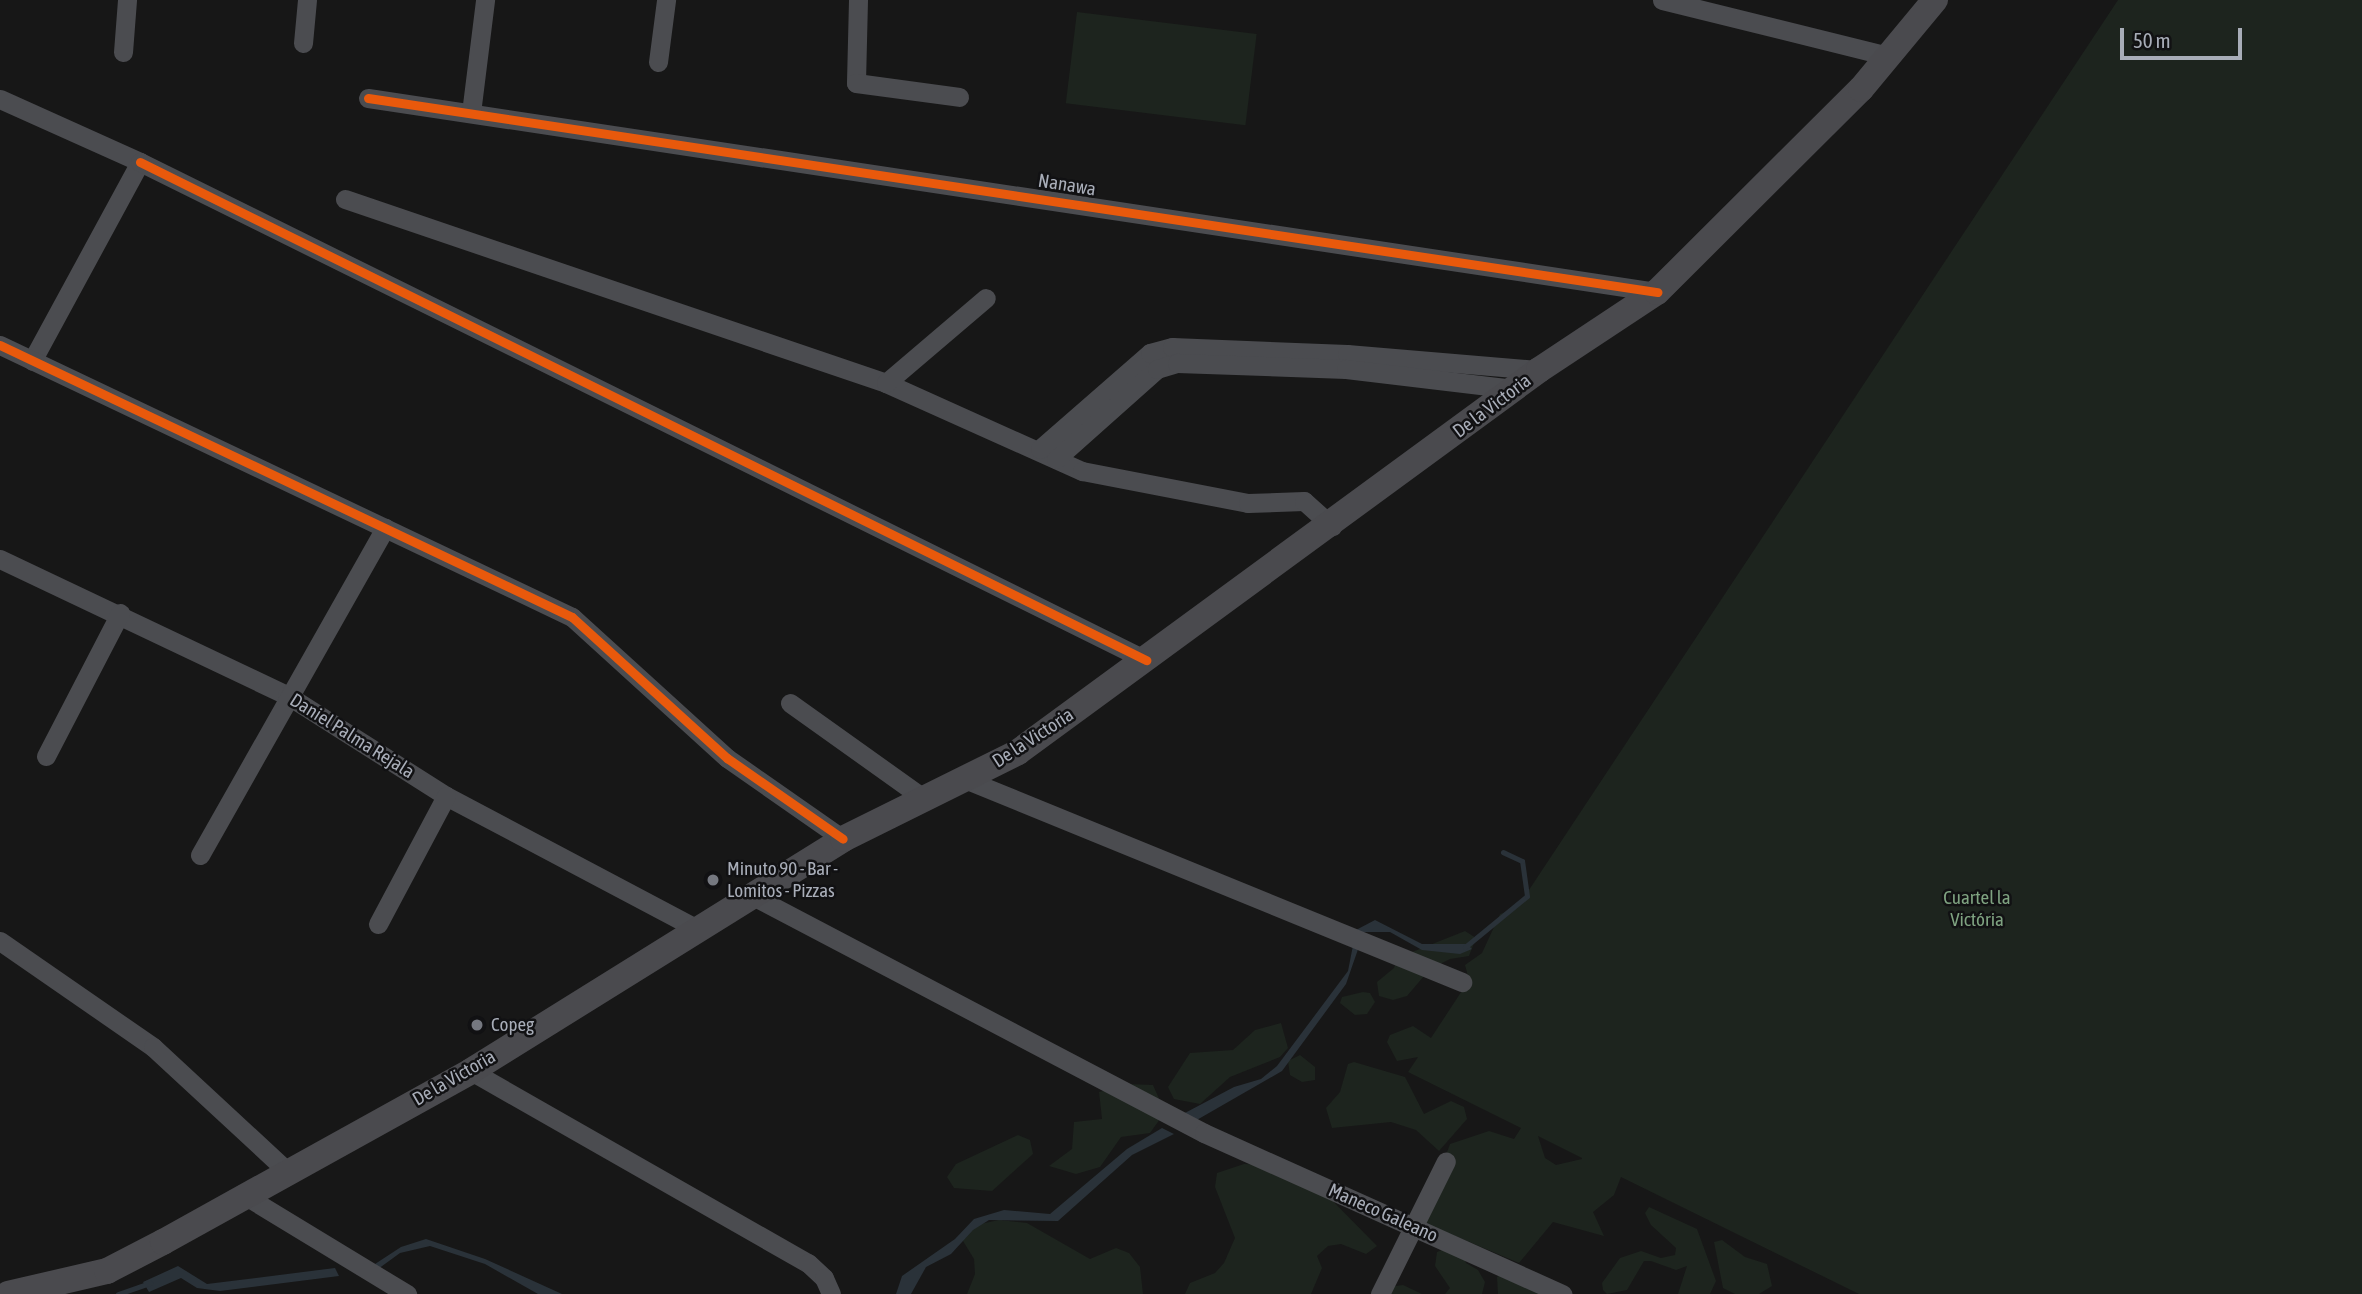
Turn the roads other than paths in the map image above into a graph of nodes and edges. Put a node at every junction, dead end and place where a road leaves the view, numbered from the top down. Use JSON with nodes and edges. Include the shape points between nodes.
{"nodes":[{"id":1,"x":127,"y":0,"type":"edge"},
{"id":2,"x":307,"y":0,"type":"edge"},
{"id":3,"x":485,"y":0,"type":"edge"},
{"id":4,"x":666,"y":0,"type":"edge"},
{"id":5,"x":858,"y":0,"type":"edge"},
{"id":6,"x":1662,"y":0,"type":"edge"},
{"id":7,"x":1935,"y":0,"type":"edge"},
{"id":8,"x":303,"y":43,"type":"dead end"},
{"id":9,"x":123,"y":52,"type":"dead end"},
{"id":10,"x":1889,"y":56,"type":"junction"},
{"id":11,"x":658,"y":62,"type":"dead end"},
{"id":12,"x":959,"y":97,"type":"dead end"},
{"id":13,"x":368,"y":98,"type":"dead end"},
{"id":14,"x":0,"y":99,"type":"edge"},
{"id":15,"x":471,"y":113,"type":"junction"},
{"id":16,"x":140,"y":162,"type":"junction"},
{"id":17,"x":345,"y":199,"type":"dead end"},
{"id":18,"x":1657,"y":292,"type":"junction"},
{"id":19,"x":986,"y":298,"type":"dead end"},
{"id":20,"x":0,"y":345,"type":"edge"},
{"id":21,"x":32,"y":361,"type":"junction"},
{"id":22,"x":1153,"y":361,"type":"junction"},
{"id":23,"x":1538,"y":370,"type":"junction"},
{"id":24,"x":886,"y":383,"type":"junction"},
{"id":25,"x":1514,"y":389,"type":"junction"},
{"id":26,"x":1048,"y":454,"type":"junction"},
{"id":27,"x":1332,"y":526,"type":"junction"},
{"id":28,"x":385,"y":527,"type":"junction"},
{"id":29,"x":0,"y":559,"type":"edge"},
{"id":30,"x":120,"y":613,"type":"junction"},
{"id":31,"x":1146,"y":660,"type":"junction"},
{"id":32,"x":287,"y":695,"type":"junction"},
{"id":33,"x":790,"y":703,"type":"dead end"},
{"id":34,"x":46,"y":757,"type":"dead end"},
{"id":35,"x":967,"y":780,"type":"junction"},
{"id":36,"x":446,"y":796,"type":"junction"},
{"id":37,"x":926,"y":800,"type":"junction"},
{"id":38,"x":843,"y":839,"type":"junction"},
{"id":39,"x":200,"y":855,"type":"dead end"},
{"id":40,"x":753,"y":896,"type":"junction"},
{"id":41,"x":378,"y":924,"type":"dead end"},
{"id":42,"x":695,"y":928,"type":"junction"},
{"id":43,"x":0,"y":941,"type":"edge"},
{"id":44,"x":1462,"y":982,"type":"dead end"},
{"id":45,"x":471,"y":1071,"type":"junction"},
{"id":46,"x":1446,"y":1161,"type":"dead end"},
{"id":47,"x":286,"y":1170,"type":"junction"},
{"id":48,"x":244,"y":1195,"type":"junction"},
{"id":49,"x":1414,"y":1227,"type":"junction"},
{"id":50,"x":8,"y":1294,"type":"edge"},
{"id":51,"x":407,"y":1294,"type":"edge"},
{"id":52,"x":831,"y":1294,"type":"edge"},
{"id":53,"x":1380,"y":1294,"type":"edge"},
{"id":54,"x":1563,"y":1294,"type":"edge"}],
"edges":[{"from":1,"to":9,"type":"street"},
{"from":2,"to":8,"type":"street"},
{"from":3,"to":15,"type":"street"},
{"from":4,"to":11,"type":"street"},
{"from":5,"to":12,"type":"street","via":[[856,83]]},
{"from":6,"to":10,"type":"street"},
{"from":7,"to":10,"type":"main road","name":"De la Victoria"},
{"from":10,"to":18,"type":"main road","name":"De la Victoria"},
{"from":13,"to":15,"type":"street","name":"Nanawa"},
{"from":14,"to":16,"type":"street"},
{"from":15,"to":18,"type":"street","name":"Nanawa"},
{"from":16,"to":21,"type":"street"},
{"from":16,"to":31,"type":"street"},
{"from":17,"to":24,"type":"street"},
{"from":18,"to":23,"type":"main road","name":"De la Victoria"},
{"from":19,"to":24,"type":"street"},
{"from":20,"to":21,"type":"street"},
{"from":21,"to":28,"type":"street"},
{"from":22,"to":23,"type":"street","via":[[1172,347],[1347,354]]},
{"from":22,"to":25,"type":"street","via":[[1346,369]]},
{"from":22,"to":26,"type":"street"},
{"from":23,"to":25,"type":"main road","name":"De la Victoria"},
{"from":24,"to":26,"type":"street"},
{"from":25,"to":27,"type":"main road","name":"De la Victoria"},
{"from":26,"to":27,"type":"street","via":[[1114,478],[1248,503],[1304,501]]},
{"from":27,"to":31,"type":"main road","name":"De la Victoria"},
{"from":28,"to":32,"type":"street"},
{"from":28,"to":38,"type":"street","via":[[572,617],[727,758]]},
{"from":29,"to":30,"type":"street","name":"Daniel Palma Rejala"},
{"from":30,"to":32,"type":"street","name":"Daniel Palma Rejala"},
{"from":30,"to":34,"type":"street"},
{"from":31,"to":35,"type":"main road","name":"De la Victoria","via":[[1018,752]]},
{"from":32,"to":36,"type":"street","name":"Daniel Palma Rejala"},
{"from":32,"to":39,"type":"street"},
{"from":33,"to":37,"type":"street"},
{"from":35,"to":37,"type":"main road","name":"De la Victoria"},
{"from":35,"to":44,"type":"street"},
{"from":36,"to":41,"type":"street"},
{"from":36,"to":42,"type":"street","name":"Daniel Palma Rejala"},
{"from":37,"to":38,"type":"main road","name":"De la Victoria"},
{"from":38,"to":40,"type":"main road","name":"De la Victoria"},
{"from":40,"to":42,"type":"main road","name":"De la Victoria"},
{"from":40,"to":49,"type":"street","name":"Maneco Galeano","via":[[1204,1133]]},
{"from":42,"to":45,"type":"main road","name":"De la Victoria"},
{"from":43,"to":47,"type":"street","via":[[153,1047]]},
{"from":45,"to":47,"type":"main road","name":"De la Victoria"},
{"from":45,"to":52,"type":"street","via":[[808,1263],[824,1278]]},
{"from":46,"to":49,"type":"street"},
{"from":47,"to":48,"type":"main road","name":"De la Victoria"},
{"from":48,"to":50,"type":"main road","name":"De la Victoria","via":[[107,1270]]},
{"from":48,"to":51,"type":"street"},
{"from":49,"to":53,"type":"street"},
{"from":49,"to":54,"type":"street","name":"Maneco Galeano"}]}
